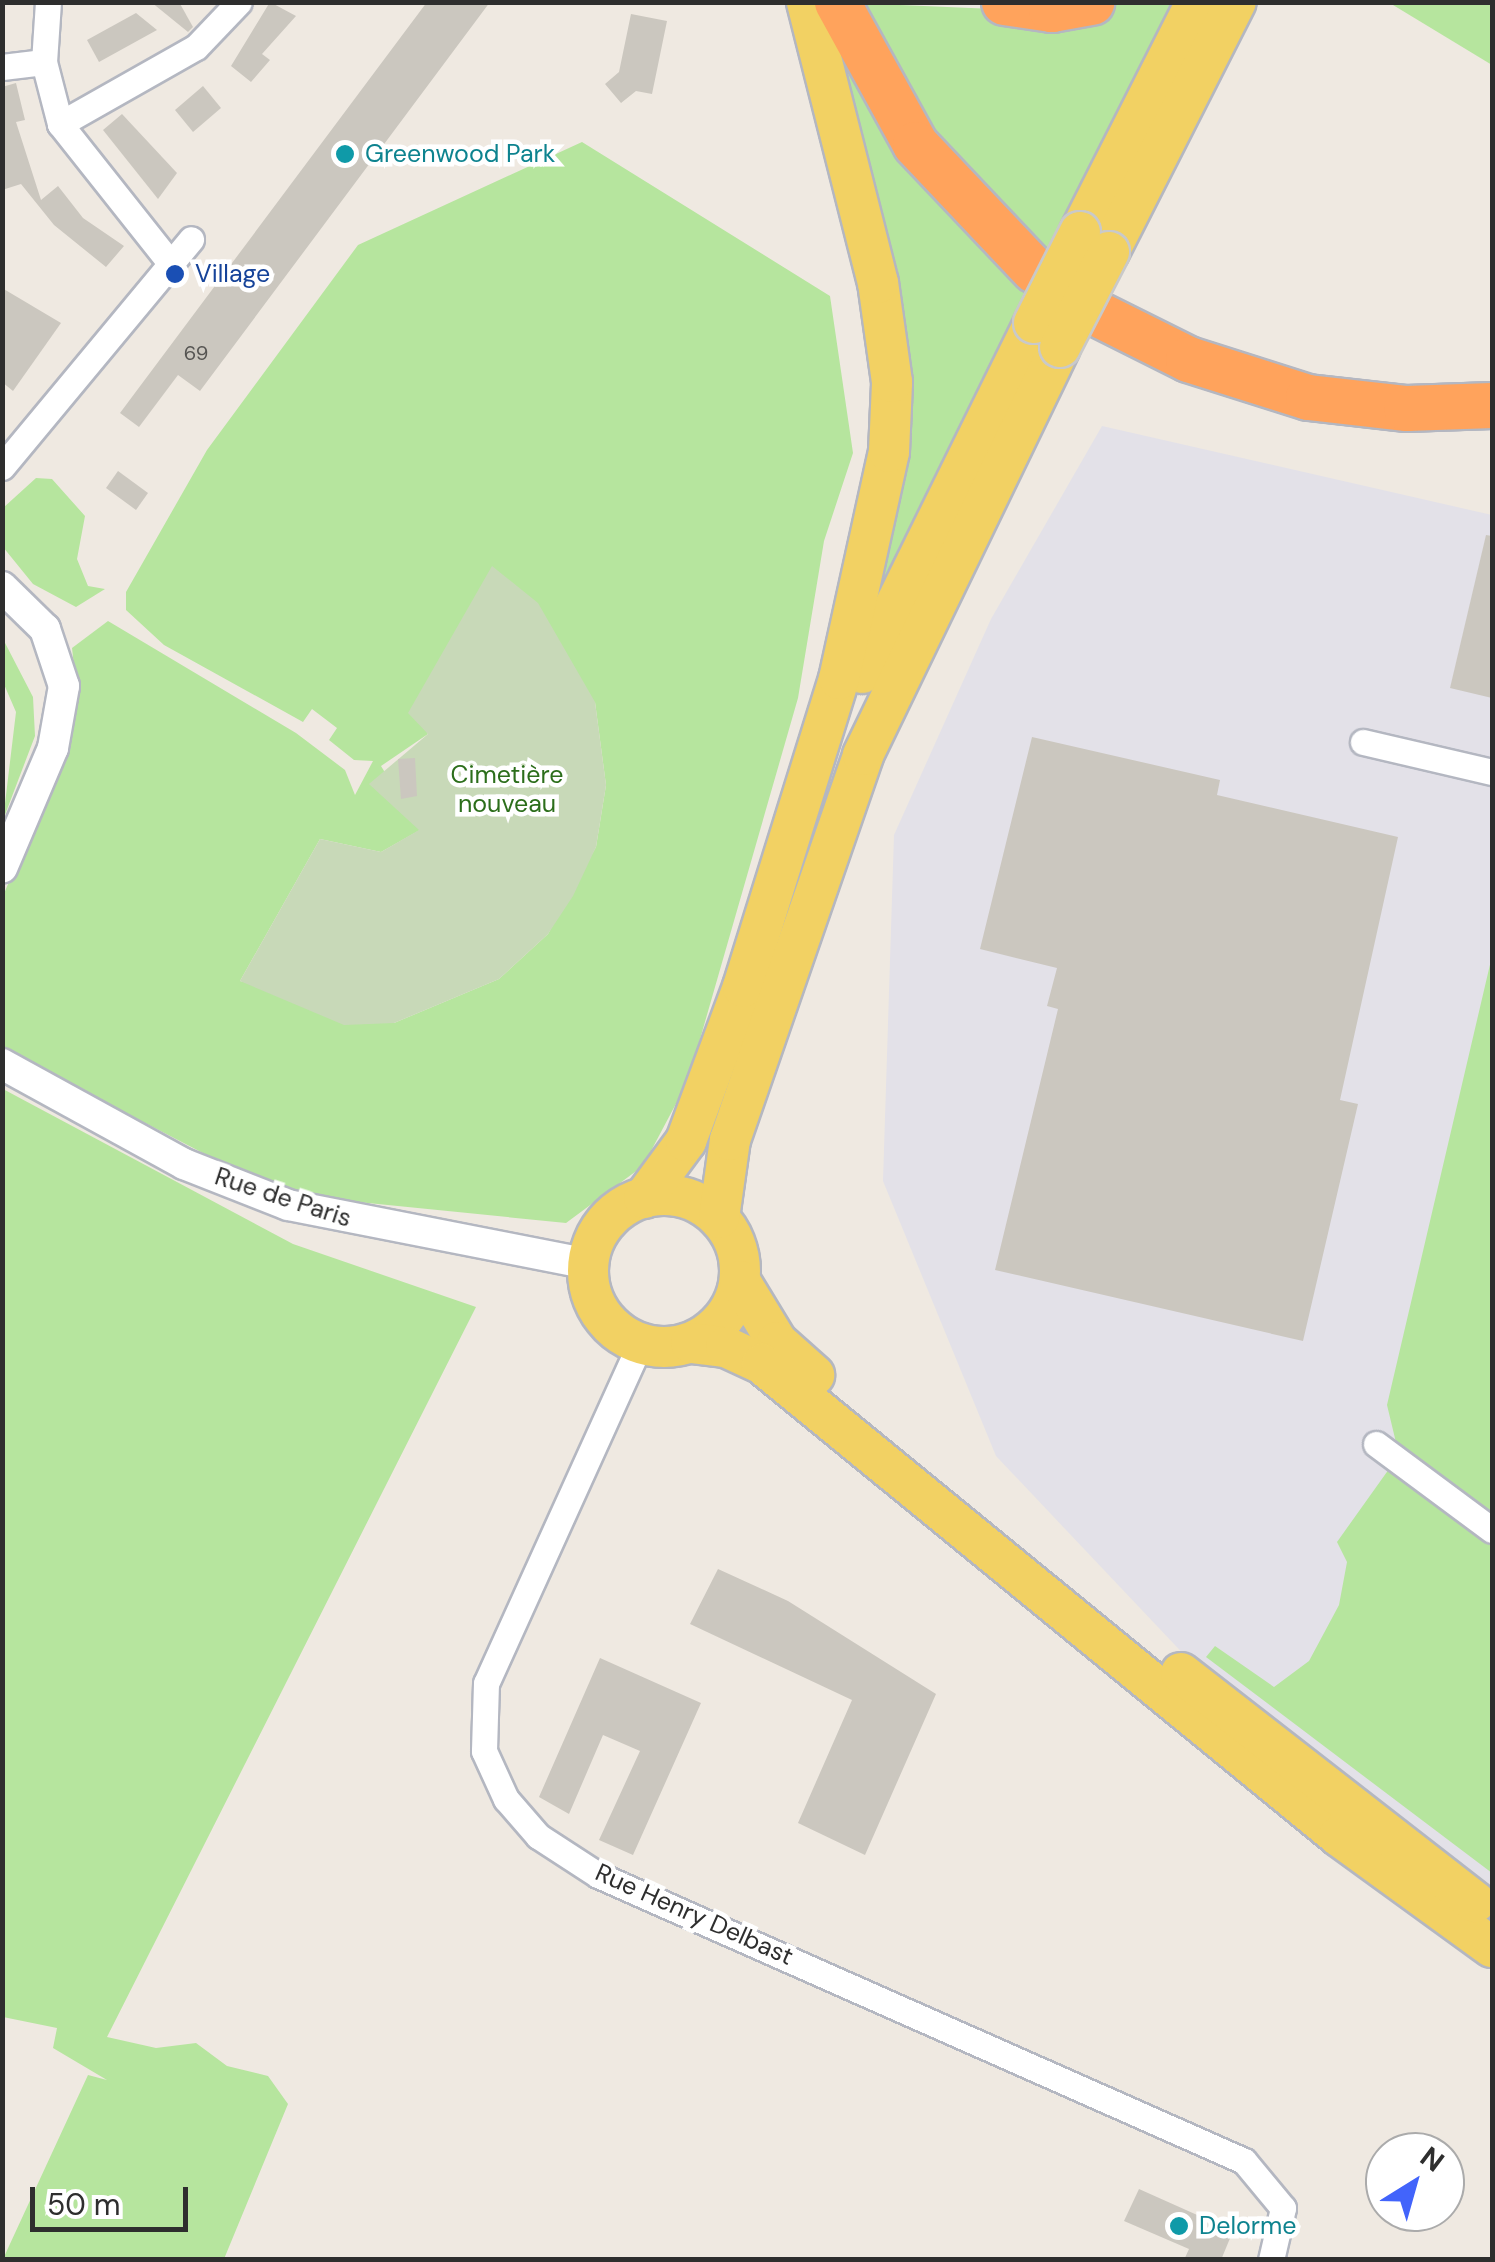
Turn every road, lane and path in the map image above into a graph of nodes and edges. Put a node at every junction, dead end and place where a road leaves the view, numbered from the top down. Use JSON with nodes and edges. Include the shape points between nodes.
{"nodes":[{"id":1,"x":48,"y":2,"type":"edge"},
{"id":2,"x":239,"y":2,"type":"edge"},
{"id":3,"x":806,"y":2,"type":"edge"},
{"id":4,"x":838,"y":2,"type":"edge"},
{"id":5,"x":1004,"y":2,"type":"edge"},
{"id":6,"x":1091,"y":2,"type":"edge"},
{"id":7,"x":1196,"y":2,"type":"edge"},
{"id":8,"x":1236,"y":2,"type":"edge"},
{"id":9,"x":44,"y":62,"type":"junction"},
{"id":10,"x":2,"y":67,"type":"edge"},
{"id":11,"x":60,"y":124,"type":"junction"},
{"id":12,"x":192,"y":239,"type":"dead end"},
{"id":13,"x":1094,"y":242,"type":"junction"},
{"id":14,"x":170,"y":263,"type":"junction"},
{"id":15,"x":1034,"y":270,"type":"dead end"},
{"id":16,"x":1102,"y":316,"type":"dead end"},
{"id":17,"x":1047,"y":335,"type":"junction"},
{"id":18,"x":1492,"y":406,"type":"edge"},
{"id":19,"x":9,"y":439,"type":"edge"},
{"id":20,"x":2,"y":466,"type":"edge"},
{"id":21,"x":2,"y":587,"type":"edge"},
{"id":22,"x":1363,"y":742,"type":"dead end"},
{"id":23,"x":1492,"y":772,"type":"edge"},
{"id":24,"x":2,"y":868,"type":"edge"},
{"id":25,"x":743,"y":987,"type":"junction"},
{"id":26,"x":2,"y":1064,"type":"edge"},
{"id":27,"x":644,"y":1198,"type":"junction"},
{"id":28,"x":719,"y":1218,"type":"junction"},
{"id":29,"x":588,"y":1264,"type":"junction"},
{"id":30,"x":740,"y":1281,"type":"junction"},
{"id":31,"x":690,"y":1343,"type":"junction"},
{"id":32,"x":640,"y":1344,"type":"junction"},
{"id":33,"x":1376,"y":1444,"type":"dead end"},
{"id":34,"x":1492,"y":1530,"type":"edge"},
{"id":35,"x":1492,"y":1916,"type":"edge"},
{"id":36,"x":1492,"y":1947,"type":"edge"},
{"id":37,"x":1271,"y":2260,"type":"edge"}],
"edges":[{"from":1,"to":9,"type":"street"},
{"from":2,"to":11,"type":"street","via":[[196,47]]},
{"from":3,"to":25,"type":"main road","via":[[878,283],[892,414],[840,678]]},
{"from":4,"to":15,"type":"highway","via":[[915,144]]},
{"from":5,"to":6,"type":"highway","via":[[1051,9]]},
{"from":7,"to":13,"type":"main road"},
{"from":8,"to":13,"type":"main road"},
{"from":9,"to":10,"type":"street"},
{"from":9,"to":11,"type":"street"},
{"from":11,"to":14,"type":"street"},
{"from":12,"to":14,"type":"street"},
{"from":13,"to":17,"type":"main road","bridge":true},
{"from":14,"to":19,"type":"street"},
{"from":16,"to":18,"type":"highway","via":[[1216,370],[1308,397],[1406,408]]},
{"from":17,"to":25,"type":"main road","via":[[878,631]]},
{"from":17,"to":28,"type":"main road","via":[[870,737],[730,1140]]},
{"from":19,"to":20,"type":"street"},
{"from":21,"to":24,"type":"street","via":[[45,629],[64,686],[53,748]]},
{"from":22,"to":23,"type":"street"},
{"from":25,"to":27,"type":"main road","via":[[686,1141]]},
{"from":26,"to":29,"type":"street","name":"Rue de Paris","via":[[184,1164],[288,1205]]},
{"from":27,"to":28,"type":"main road","via":[[684,1198]]},
{"from":27,"to":29,"type":"main road","via":[[601,1227]]},
{"from":28,"to":30,"type":"main road","via":[[737,1247]]},
{"from":29,"to":32,"type":"main road","via":[[600,1313]]},
{"from":30,"to":31,"type":"main road","via":[[724,1319]]},
{"from":30,"to":35,"type":"main road","via":[[776,1342],[843,1400]]},
{"from":31,"to":32,"type":"main road"},
{"from":31,"to":36,"type":"main road","via":[[726,1347],[762,1364],[1324,1823]]},
{"from":32,"to":37,"type":"street","name":"Rue Henry Delbast","via":[[486,1682],[484,1751],[506,1799],[538,1836],[598,1875],[1244,2161],[1283,2208]]},
{"from":33,"to":34,"type":"street"}]}
